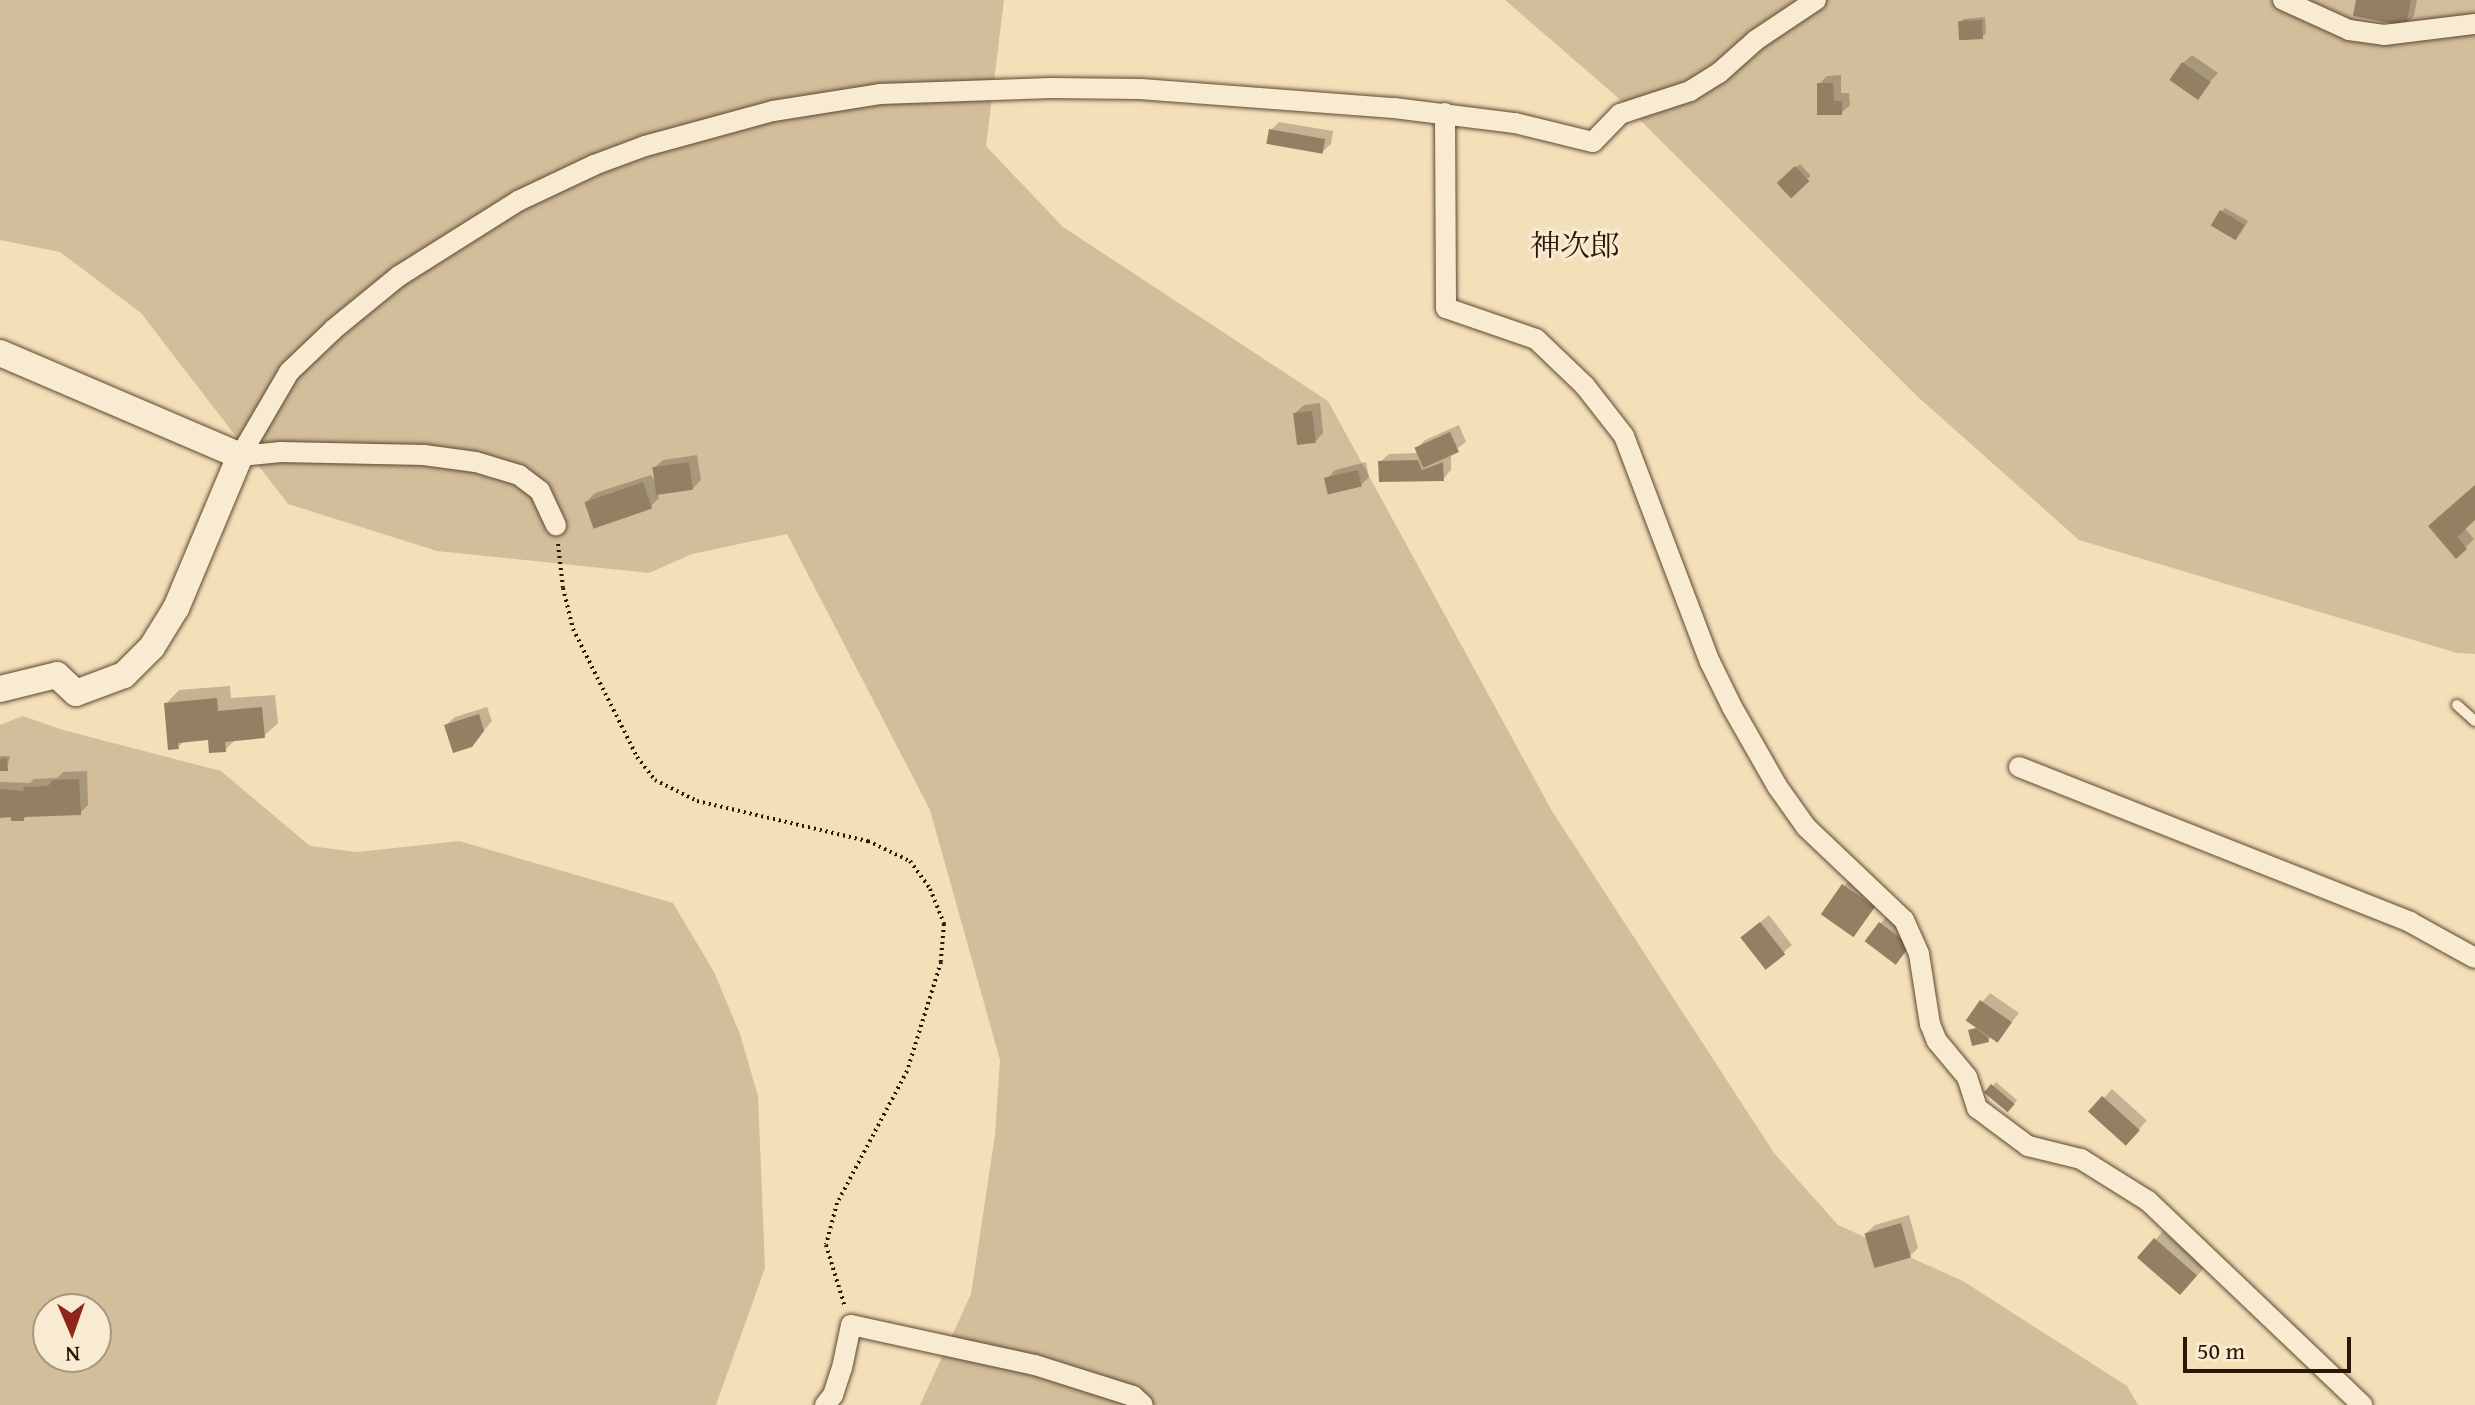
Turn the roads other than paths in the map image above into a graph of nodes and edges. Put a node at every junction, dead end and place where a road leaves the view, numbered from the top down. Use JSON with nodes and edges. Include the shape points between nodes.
{"nodes":[{"id":1,"x":1816,"y":0,"type":"edge"},
{"id":2,"x":2283,"y":0,"type":"edge"},
{"id":3,"x":2475,"y":24,"type":"edge"},
{"id":4,"x":1445,"y":113,"type":"junction"},
{"id":5,"x":0,"y":353,"type":"edge"},
{"id":6,"x":240,"y":456,"type":"junction"},
{"id":7,"x":556,"y":526,"type":"road end"},
{"id":8,"x":0,"y":689,"type":"edge"},
{"id":9,"x":2457,"y":705,"type":"dead end"},
{"id":10,"x":2475,"y":721,"type":"edge"},
{"id":11,"x":2019,"y":767,"type":"dead end"},
{"id":12,"x":2475,"y":958,"type":"edge"},
{"id":13,"x":825,"y":1405,"type":"edge"},
{"id":14,"x":1143,"y":1405,"type":"edge"},
{"id":15,"x":2362,"y":1405,"type":"edge"}],
"edges":[{"from":1,"to":4,"type":"street","via":[[1756,40],[1719,73],[1690,91],[1620,114],[1593,142]]},
{"from":2,"to":3,"type":"street","via":[[2349,30],[2384,35]]},
{"from":4,"to":6,"type":"street","via":[[1140,89],[880,94],[773,111],[645,146],[518,201],[399,276],[289,372]]},
{"from":4,"to":15,"type":"street","via":[[1446,308],[1536,339],[1585,386],[1624,436],[1732,707],[1806,827],[1904,920],[1919,954],[1930,1024],[1967,1077],[1977,1108],[2028,1146],[2081,1159],[2148,1201]]},
{"from":5,"to":6,"type":"street"},
{"from":6,"to":7,"type":"street","via":[[424,455],[476,462],[519,475],[540,491]]},
{"from":6,"to":8,"type":"street","via":[[176,608],[152,647],[124,675],[76,693],[57,675]]},
{"from":9,"to":10,"type":"lane"},
{"from":11,"to":12,"type":"street","via":[[2410,922]]},
{"from":13,"to":14,"type":"street","via":[[842,1368],[851,1325],[1035,1365],[1133,1396]]}]}
